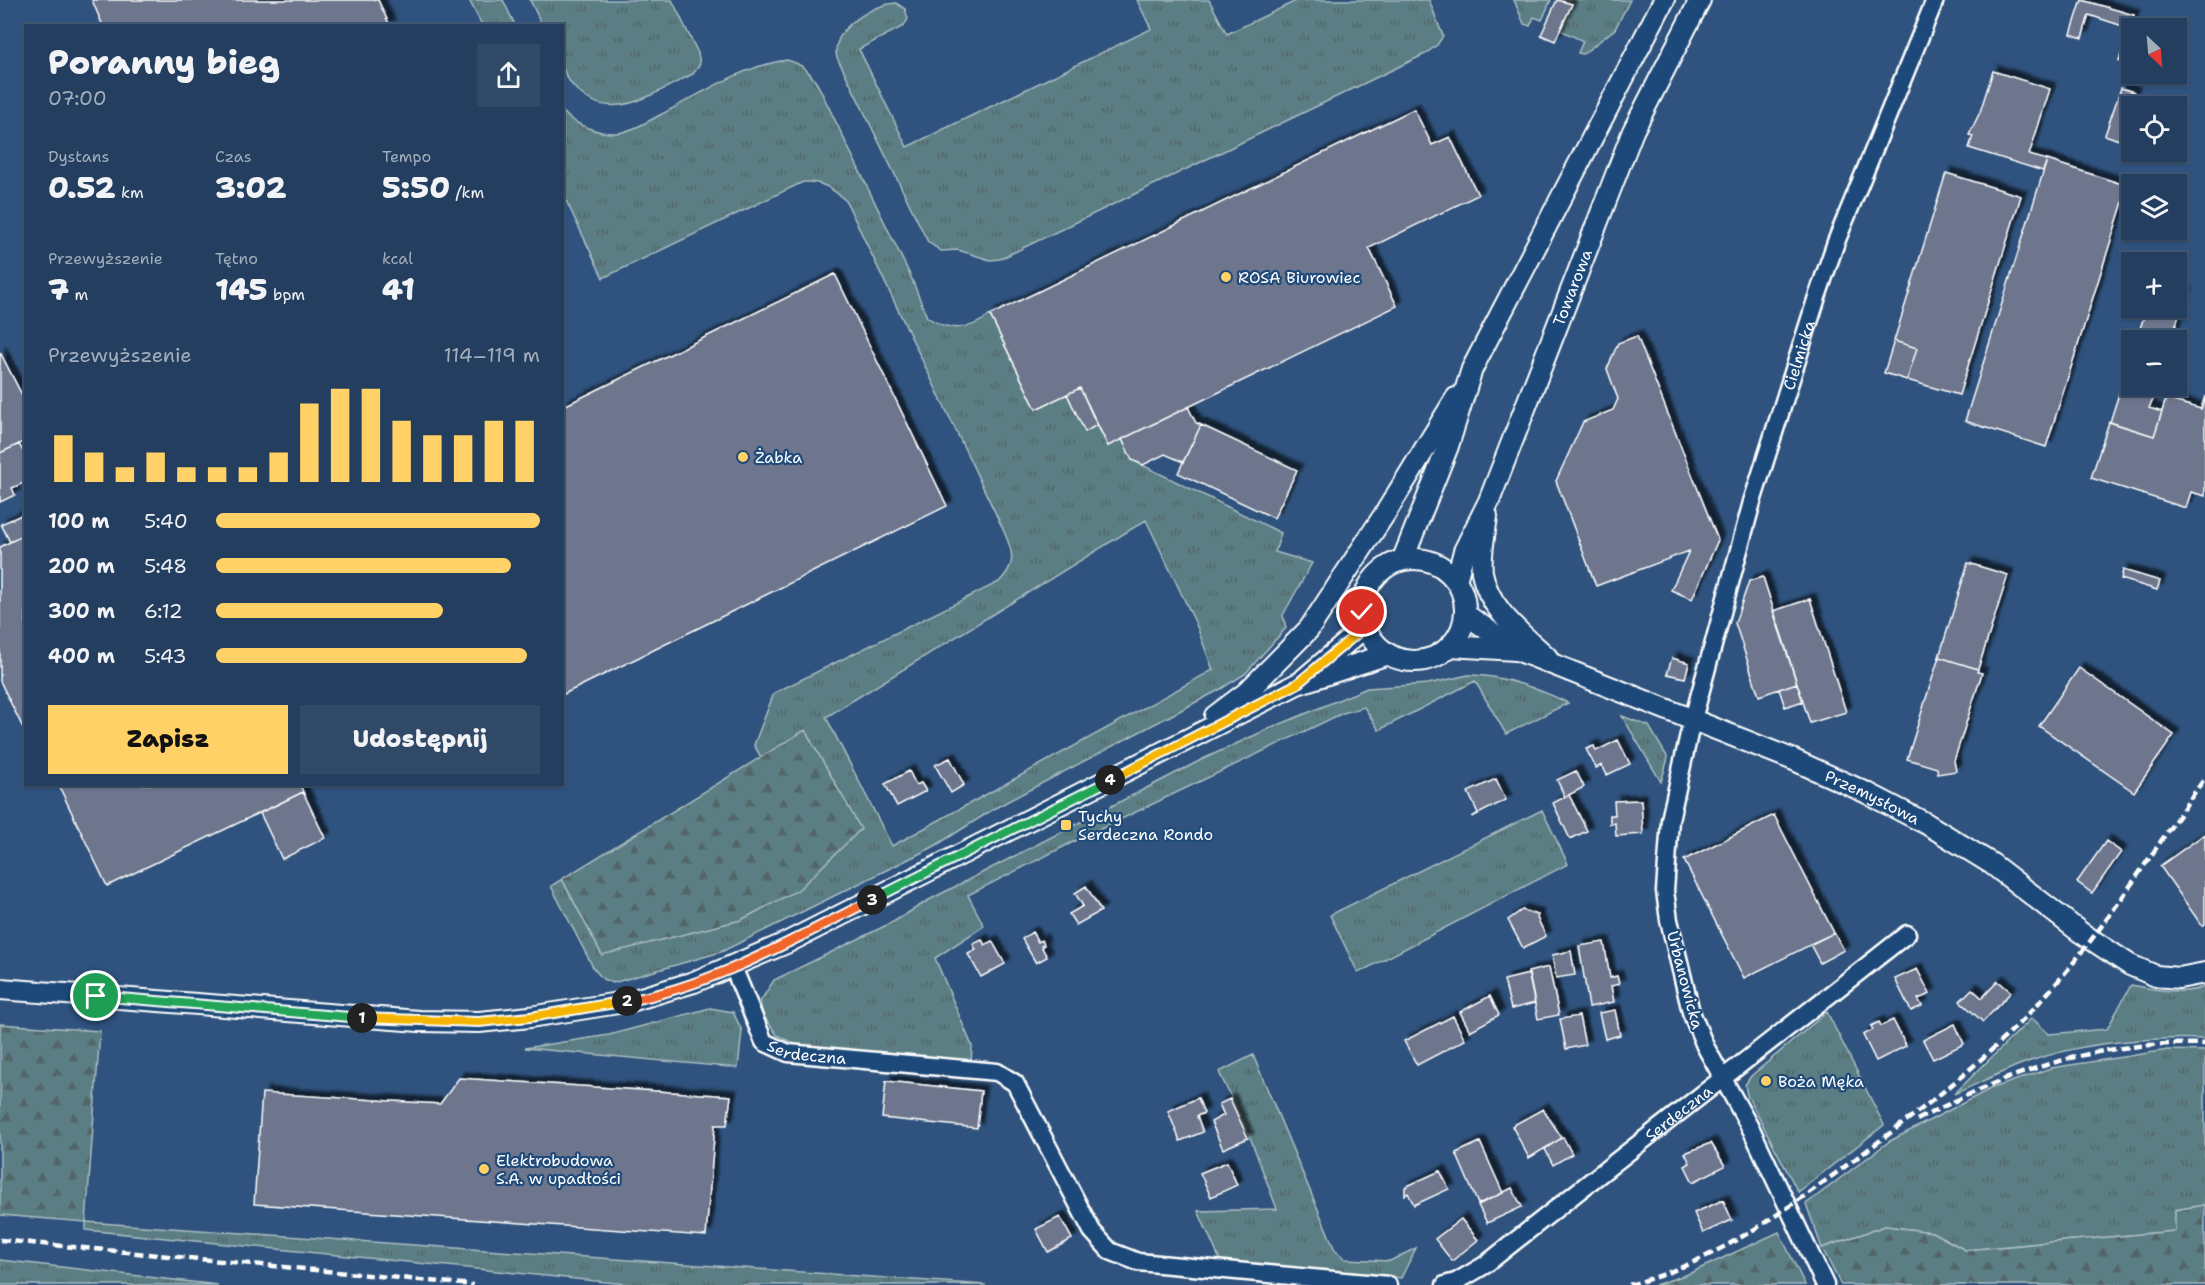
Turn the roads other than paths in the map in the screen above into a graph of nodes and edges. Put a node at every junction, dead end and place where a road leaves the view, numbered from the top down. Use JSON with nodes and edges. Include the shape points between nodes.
{"nodes":[{"id":1,"x":1664,"y":0,"type":"edge"},
{"id":2,"x":1700,"y":0,"type":"edge"},
{"id":3,"x":1935,"y":0,"type":"edge"},
{"id":4,"x":1472,"y":369,"type":"junction"},
{"id":5,"x":1489,"y":501,"type":"junction"},
{"id":6,"x":1403,"y":560,"type":"junction"},
{"id":7,"x":1456,"y":581,"type":"junction"},
{"id":8,"x":1465,"y":614,"type":"junction"},
{"id":9,"x":1365,"y":627,"type":"junction"},
{"id":10,"x":1450,"y":646,"type":"junction"},
{"id":11,"x":1517,"y":650,"type":"junction"},
{"id":12,"x":1388,"y":654,"type":"junction"},
{"id":13,"x":1557,"y":666,"type":"junction"},
{"id":14,"x":1297,"y":684,"type":"junction"},
{"id":15,"x":1693,"y":721,"type":"junction"},
{"id":16,"x":1168,"y":750,"type":"junction"},
{"id":17,"x":1907,"y":934,"type":"dead end"},
{"id":18,"x":733,"y":967,"type":"junction"},
{"id":19,"x":2205,"y":973,"type":"edge"},
{"id":20,"x":0,"y":989,"type":"edge"},
{"id":21,"x":1723,"y":1078,"type":"junction"},
{"id":22,"x":1388,"y":1285,"type":"edge"},
{"id":23,"x":1445,"y":1285,"type":"edge"},
{"id":24,"x":1825,"y":1285,"type":"edge"}],
"edges":[{"from":1,"to":4,"type":"street"},
{"from":2,"to":5,"type":"street","name":"Towarowa","via":[[1633,131]]},
{"from":3,"to":15,"type":"street","name":"Cielmicka","via":[[1817,297],[1752,502]]},
{"from":4,"to":6,"type":"street","via":[[1448,446]]},
{"from":4,"to":16,"type":"street","via":[[1386,512],[1309,628],[1247,692]]},
{"from":5,"to":7,"type":"street","name":"Towarowa","via":[[1464,551]]},
{"from":5,"to":13,"type":"street","via":[[1482,573],[1492,598],[1509,623]]},
{"from":6,"to":7,"type":"street","via":[[1415,558],[1438,565]]},
{"from":6,"to":9,"type":"street","via":[[1389,564],[1369,584],[1362,612]]},
{"from":7,"to":8,"type":"street"},
{"from":8,"to":10,"type":"street"},
{"from":8,"to":11,"type":"street","name":"Przemysłowa"},
{"from":9,"to":12,"type":"street","via":[[1370,638]]},
{"from":9,"to":14,"type":"street"},
{"from":10,"to":11,"type":"street","name":"Przemysłowa"},
{"from":10,"to":12,"type":"street","via":[[1427,660],[1413,661]]},
{"from":11,"to":13,"type":"street","name":"Przemysłowa"},
{"from":12,"to":14,"type":"street"},
{"from":13,"to":15,"type":"street","name":"Przemysłowa"},
{"from":14,"to":16,"type":"street"},
{"from":15,"to":19,"type":"street","name":"Przemysłowa","via":[[1794,760],[1927,824],[1992,864],[2130,965],[2156,976],[2179,978]]},
{"from":15,"to":21,"type":"street","name":"Urbanowicka","via":[[1670,820],[1665,891],[1691,1012]]},
{"from":16,"to":18,"type":"street"},
{"from":17,"to":21,"type":"street","name":"Serdeczna"},
{"from":18,"to":20,"type":"street","via":[[631,1001],[479,1022],[364,1018]]},
{"from":18,"to":22,"type":"street","name":"Serdeczna","via":[[764,1042],[788,1053],[997,1072],[1014,1083],[1092,1231],[1110,1251],[1138,1262]]},
{"from":21,"to":23,"type":"street","name":"Serdeczna","via":[[1485,1265]]},
{"from":21,"to":24,"type":"street","name":"Urbanowicka"}]}
